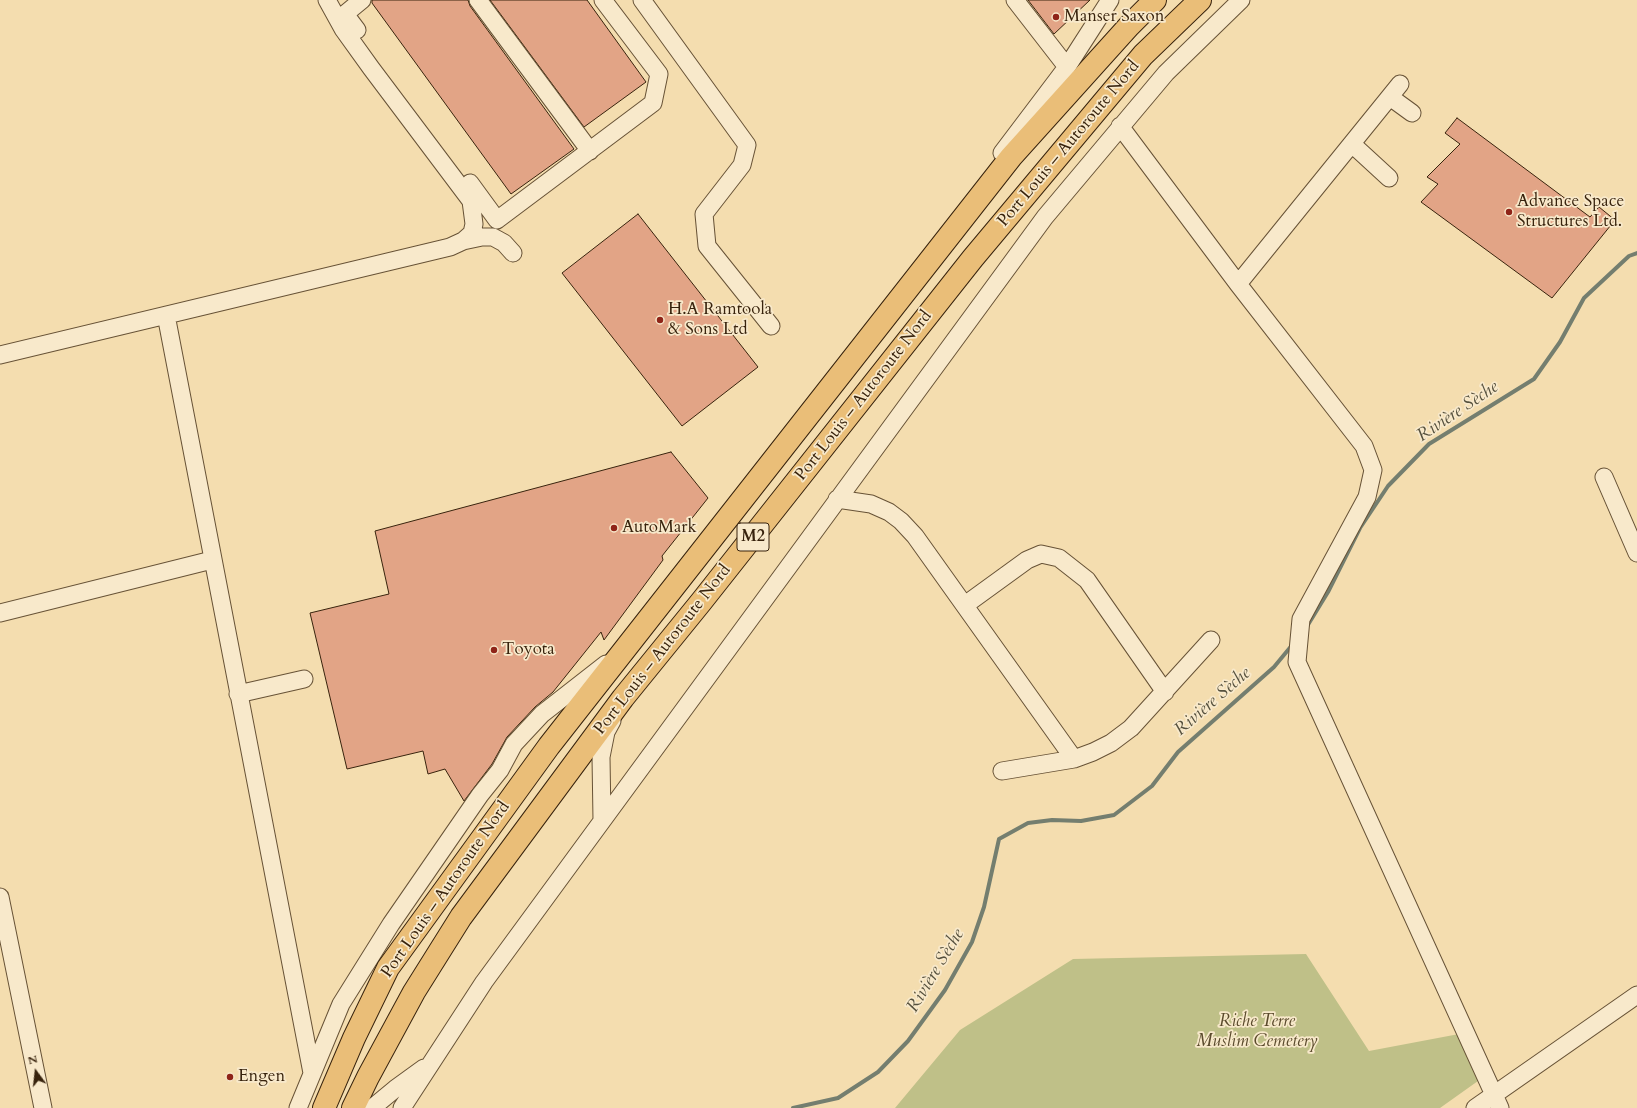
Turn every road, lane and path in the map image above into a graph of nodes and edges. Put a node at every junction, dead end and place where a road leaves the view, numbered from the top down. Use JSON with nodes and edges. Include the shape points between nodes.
{"nodes":[{"id":1,"x":327,"y":0,"type":"edge"},
{"id":2,"x":362,"y":0,"type":"edge"},
{"id":3,"x":478,"y":0,"type":"edge"},
{"id":4,"x":603,"y":0,"type":"edge"},
{"id":5,"x":642,"y":0,"type":"edge"},
{"id":6,"x":1015,"y":0,"type":"edge"},
{"id":7,"x":1110,"y":0,"type":"edge"},
{"id":8,"x":1155,"y":0,"type":"edge"},
{"id":9,"x":1200,"y":0,"type":"edge"},
{"id":10,"x":1241,"y":0,"type":"edge"},
{"id":11,"x":1068,"y":67,"type":"junction"},
{"id":12,"x":1412,"y":113,"type":"dead end"},
{"id":13,"x":1120,"y":126,"type":"junction"},
{"id":14,"x":1352,"y":144,"type":"junction"},
{"id":15,"x":590,"y":151,"type":"junction"},
{"id":16,"x":1389,"y":178,"type":"dead end"},
{"id":17,"x":463,"y":241,"type":"junction"},
{"id":18,"x":943,"y":243,"type":"junction"},
{"id":19,"x":514,"y":253,"type":"dead end"},
{"id":20,"x":1238,"y":284,"type":"junction"},
{"id":21,"x":166,"y":315,"type":"junction"},
{"id":22,"x":771,"y":326,"type":"dead end"},
{"id":23,"x":0,"y":356,"type":"edge"},
{"id":24,"x":1604,"y":477,"type":"dead end"},
{"id":25,"x":837,"y":499,"type":"junction"},
{"id":26,"x":1637,"y":553,"type":"edge"},
{"id":27,"x":212,"y":560,"type":"junction"},
{"id":28,"x":964,"y":605,"type":"junction"},
{"id":29,"x":0,"y":613,"type":"edge"},
{"id":30,"x":1211,"y":640,"type":"dead end"},
{"id":31,"x":627,"y":647,"type":"junction"},
{"id":32,"x":304,"y":679,"type":"dead end"},
{"id":33,"x":1165,"y":692,"type":"junction"},
{"id":34,"x":238,"y":694,"type":"junction"},
{"id":35,"x":623,"y":698,"type":"junction"},
{"id":36,"x":1074,"y":759,"type":"junction"},
{"id":37,"x":1002,"y":771,"type":"dead end"},
{"id":38,"x":602,"y":820,"type":"junction"},
{"id":39,"x":0,"y":897,"type":"edge"},
{"id":40,"x":1637,"y":995,"type":"edge"},
{"id":41,"x":431,"y":1063,"type":"junction"},
{"id":42,"x":312,"y":1072,"type":"junction"},
{"id":43,"x":1498,"y":1101,"type":"edge"},
{"id":44,"x":43,"y":1108,"type":"edge"},
{"id":45,"x":298,"y":1108,"type":"edge"},
{"id":46,"x":324,"y":1108,"type":"edge"},
{"id":47,"x":353,"y":1108,"type":"edge"},
{"id":48,"x":372,"y":1108,"type":"edge"},
{"id":49,"x":402,"y":1108,"type":"edge"},
{"id":50,"x":1475,"y":1108,"type":"edge"}],
"edges":[{"from":1,"to":17,"type":"street","via":[[343,29],[471,201],[474,224],[472,233]]},
{"from":2,"to":15,"type":"street","via":[[345,14],[497,220]]},
{"from":3,"to":15,"type":"street"},
{"from":4,"to":15,"type":"street","via":[[659,74],[653,103]]},
{"from":5,"to":22,"type":"street","via":[[746,145],[742,165],[704,214],[707,246]]},
{"from":6,"to":11,"type":"street"},
{"from":7,"to":11,"type":"street"},
{"from":8,"to":18,"type":"highway","name":"Port Louis – Autoroute Nord","number":"M2","via":[[1011,157]]},
{"from":9,"to":35,"type":"highway","name":"Port Louis – Autoroute Nord","number":"M2","via":[[1143,55],[973,258]]},
{"from":10,"to":13,"type":"street","via":[[1166,73]]},
{"from":11,"to":18,"type":"street","via":[[981,179]]},
{"from":12,"to":14,"type":"street","via":[[1395,91]]},
{"from":13,"to":20,"type":"street"},
{"from":13,"to":25,"type":"street","via":[[1044,217]]},
{"from":14,"to":16,"type":"street"},
{"from":14,"to":20,"type":"street"},
{"from":17,"to":19,"type":"street","via":[[493,237]]},
{"from":17,"to":21,"type":"street","via":[[450,247]]},
{"from":18,"to":31,"type":"highway","name":"Port Louis – Autoroute Nord","number":"M2"},
{"from":20,"to":43,"type":"street","via":[[1364,446],[1373,470],[1367,497],[1302,619],[1297,662]]},
{"from":21,"to":23,"type":"street"},
{"from":21,"to":27,"type":"street"},
{"from":24,"to":26,"type":"street"},
{"from":25,"to":28,"type":"street","via":[[871,504],[901,521],[915,536]]},
{"from":25,"to":38,"type":"street"},
{"from":27,"to":29,"type":"street"},
{"from":27,"to":34,"type":"street"},
{"from":28,"to":33,"type":"street","via":[[1027,560],[1041,554],[1059,558],[1087,580]]},
{"from":28,"to":36,"type":"street"},
{"from":30,"to":33,"type":"street"},
{"from":31,"to":42,"type":"street","via":[[542,714],[514,744],[500,770],[391,924],[341,1004]]},
{"from":31,"to":46,"type":"highway","name":"Port Louis – Autoroute Nord","number":"M2","via":[[549,746],[388,968]]},
{"from":32,"to":34,"type":"street"},
{"from":33,"to":36,"type":"street","via":[[1131,728],[1111,743]]},
{"from":34,"to":42,"type":"street"},
{"from":35,"to":38,"type":"street","via":[[606,732],[601,757]]},
{"from":35,"to":47,"type":"highway","name":"Port Louis – Autoroute Nord","number":"M2","via":[[461,917],[414,992]]},
{"from":36,"to":37,"type":"street"},
{"from":38,"to":41,"type":"street","via":[[484,982]]},
{"from":39,"to":44,"type":"street"},
{"from":40,"to":43,"type":"street"},
{"from":41,"to":48,"type":"street"},
{"from":41,"to":49,"type":"street"},
{"from":42,"to":45,"type":"street"},
{"from":43,"to":50,"type":"street"}]}
